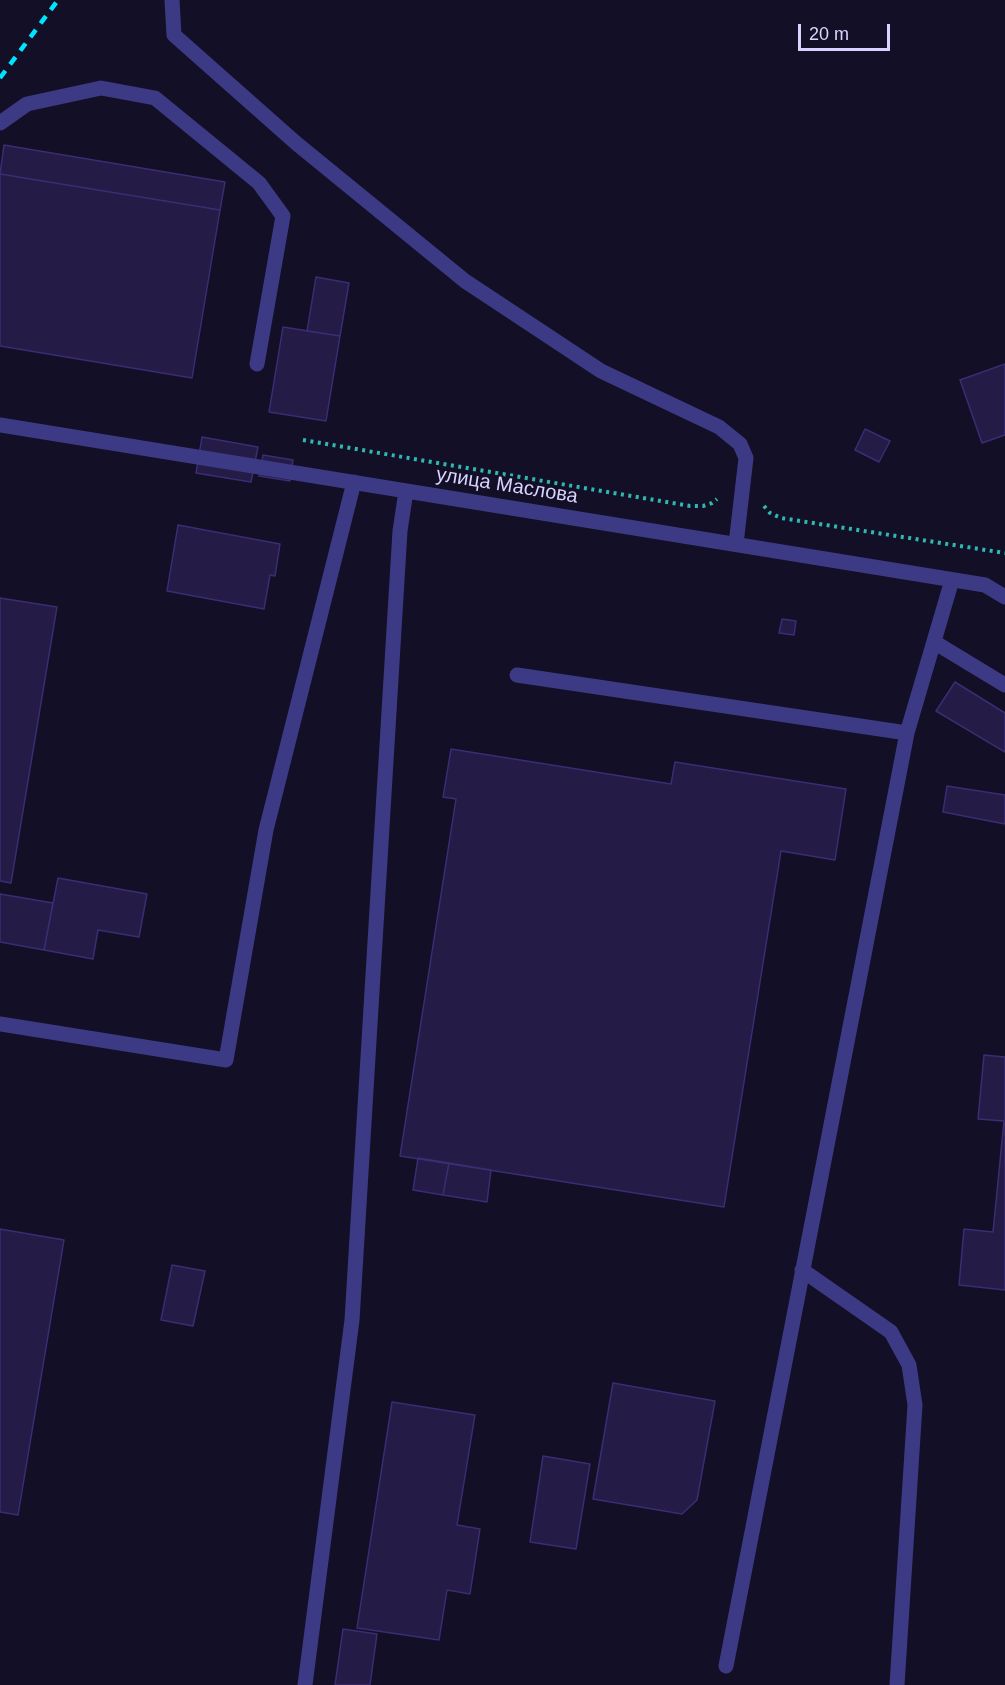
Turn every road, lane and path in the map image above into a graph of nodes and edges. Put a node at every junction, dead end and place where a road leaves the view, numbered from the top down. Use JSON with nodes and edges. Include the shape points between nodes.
{"nodes":[{"id":1,"x":172,"y":0,"type":"edge"},
{"id":2,"x":0,"y":123,"type":"edge"},
{"id":3,"x":257,"y":364,"type":"dead end"},
{"id":4,"x":0,"y":425,"type":"edge"},
{"id":5,"x":303,"y":440,"type":"dead end"},
{"id":6,"x":354,"y":482,"type":"junction"},
{"id":7,"x":744,"y":483,"type":"junction"},
{"id":8,"x":406,"y":491,"type":"junction"},
{"id":9,"x":736,"y":544,"type":"junction"},
{"id":10,"x":1005,"y":553,"type":"edge"},
{"id":11,"x":952,"y":580,"type":"junction"},
{"id":12,"x":1005,"y":597,"type":"edge"},
{"id":13,"x":934,"y":642,"type":"junction"},
{"id":14,"x":517,"y":675,"type":"dead end"},
{"id":15,"x":1005,"y":685,"type":"edge"},
{"id":16,"x":907,"y":733,"type":"junction"},
{"id":17,"x":0,"y":1024,"type":"edge"},
{"id":18,"x":802,"y":1270,"type":"junction"},
{"id":19,"x":726,"y":1666,"type":"dead end"},
{"id":20,"x":305,"y":1685,"type":"edge"},
{"id":21,"x":897,"y":1685,"type":"edge"}],
"edges":[{"from":1,"to":7,"type":"lane","via":[[174,35],[296,143],[465,280],[601,371],[719,427],[740,444],[746,458]]},
{"from":2,"to":3,"type":"lane","via":[[27,104],[101,88],[156,98],[259,183],[283,216]]},
{"from":4,"to":6,"type":"lane","name":"улица Маслова"},
{"from":5,"to":7,"type":"path","via":[[690,506],[712,503],[727,482]]},
{"from":6,"to":8,"type":"lane","name":"улица Маслова"},
{"from":6,"to":17,"type":"lane","via":[[266,830],[226,1060]]},
{"from":7,"to":9,"type":"lane"},
{"from":7,"to":10,"type":"path","via":[[763,486],[764,505],[781,518]]},
{"from":8,"to":9,"type":"lane","name":"улица Маслова"},
{"from":8,"to":20,"type":"lane","via":[[400,531],[352,1320]]},
{"from":9,"to":11,"type":"lane","name":"улица Маслова"},
{"from":11,"to":12,"type":"lane","name":"улица Маслова","via":[[985,585]]},
{"from":11,"to":13,"type":"lane"},
{"from":13,"to":15,"type":"lane"},
{"from":13,"to":16,"type":"lane"},
{"from":14,"to":16,"type":"lane"},
{"from":16,"to":18,"type":"lane"},
{"from":18,"to":19,"type":"lane"},
{"from":18,"to":21,"type":"lane","via":[[891,1332],[909,1365],[915,1406]]}]}
